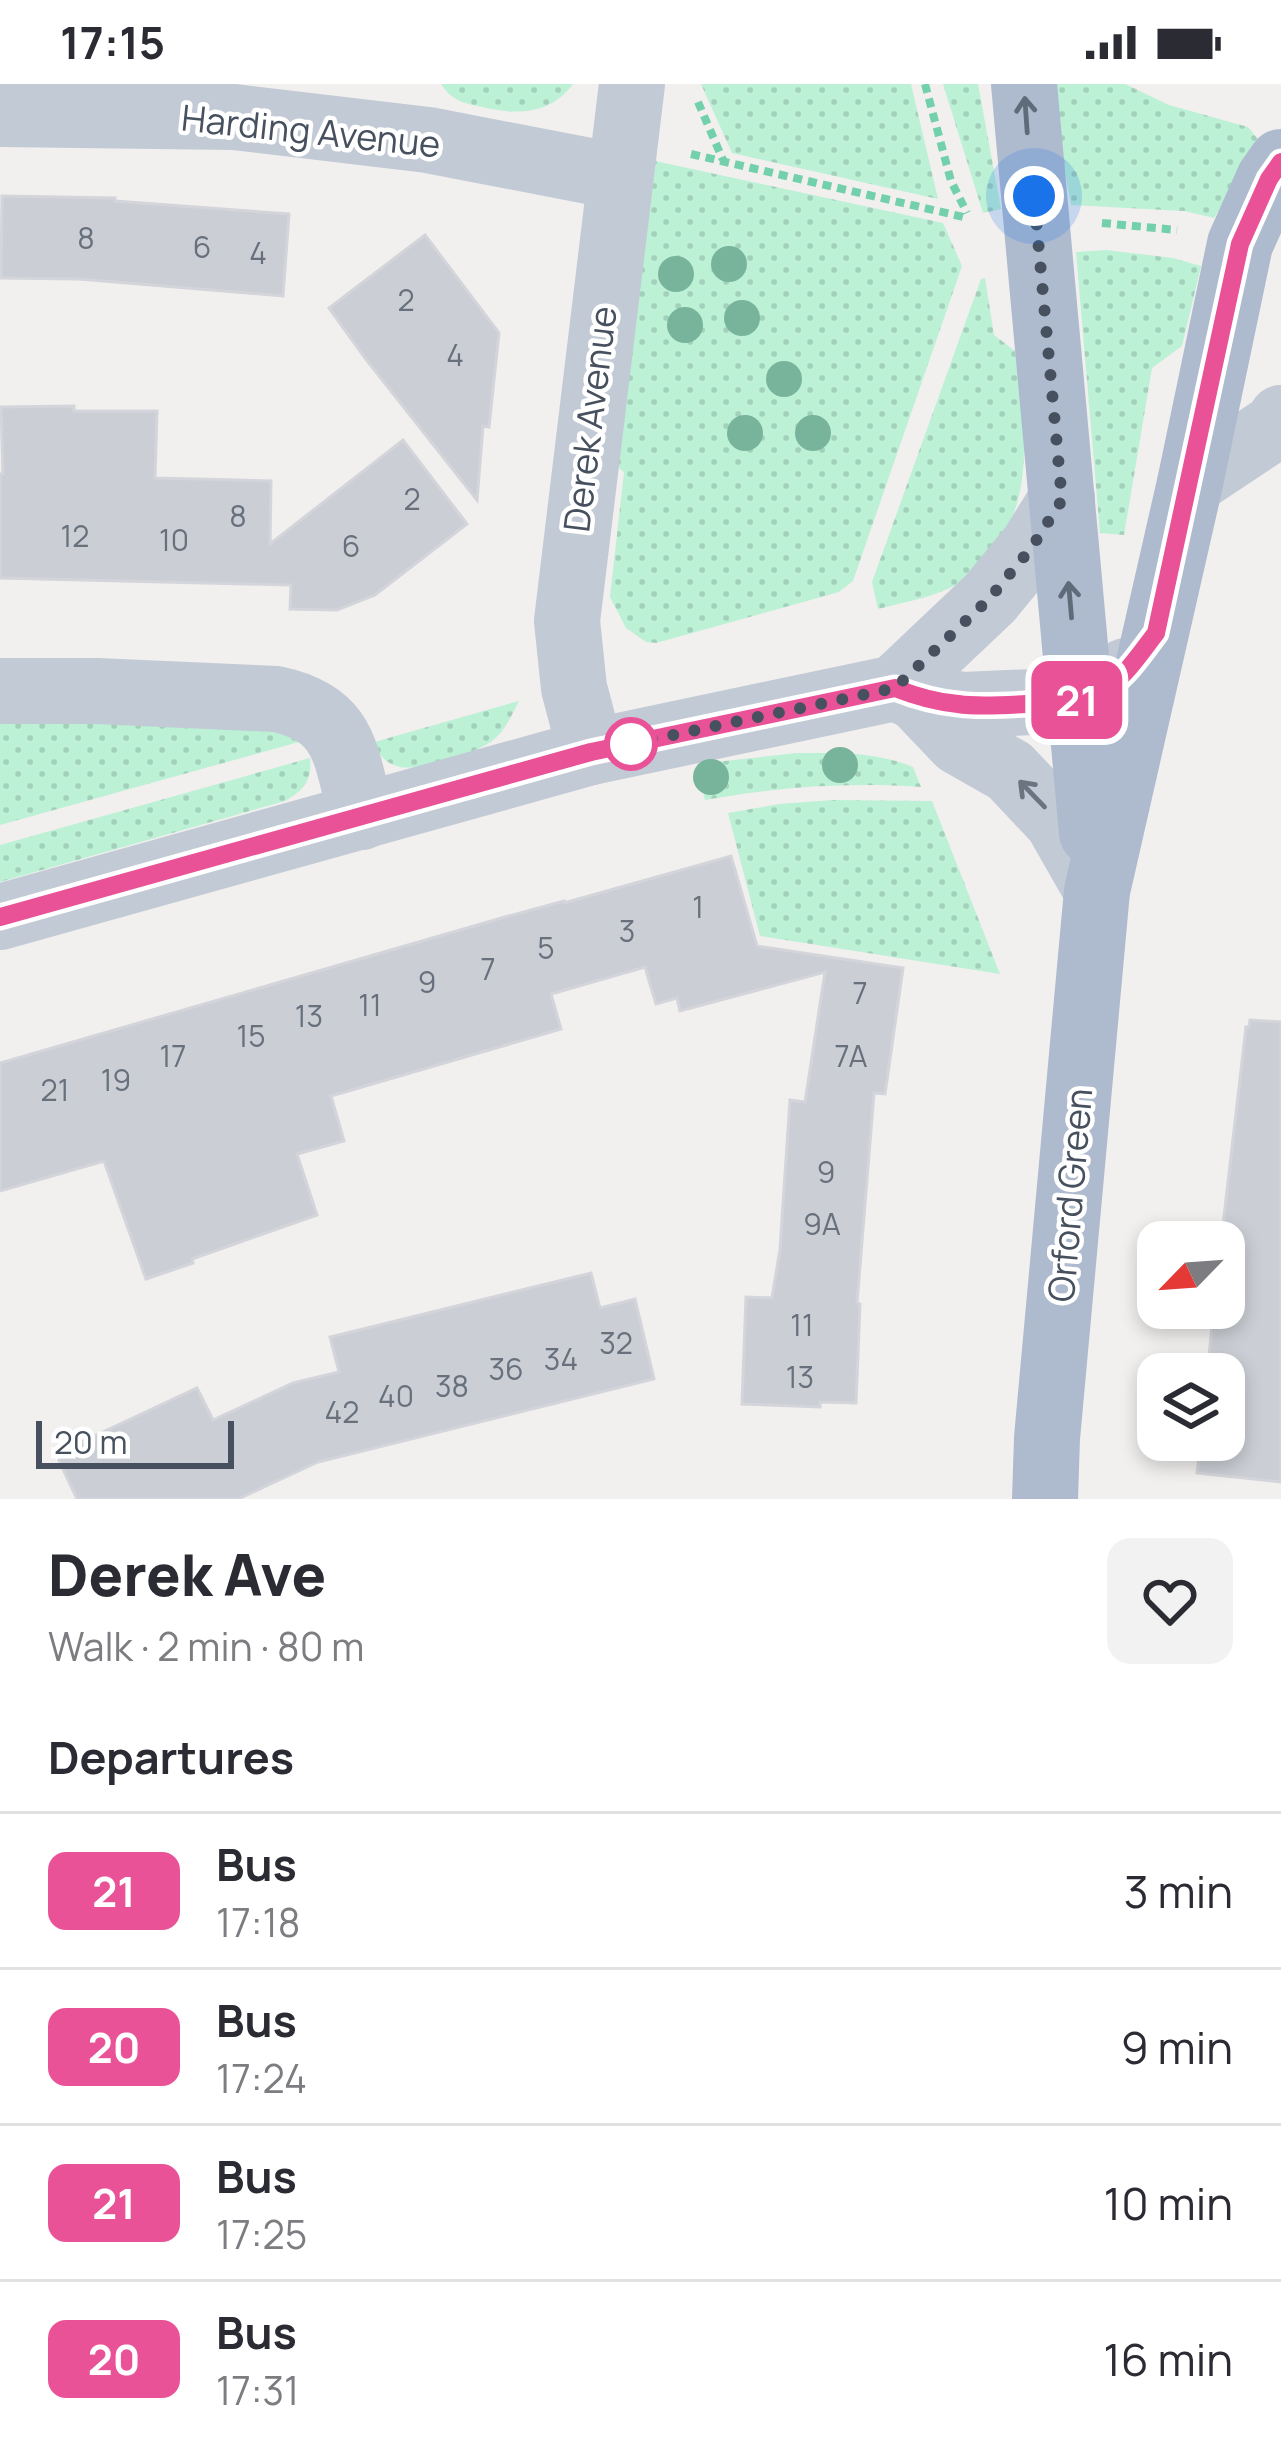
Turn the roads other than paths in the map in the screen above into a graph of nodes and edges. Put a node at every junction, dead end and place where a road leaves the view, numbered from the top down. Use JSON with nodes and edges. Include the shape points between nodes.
{"nodes":[{"id":1,"x":632,"y":84,"type":"edge"},
{"id":2,"x":1024,"y":84,"type":"edge"},
{"id":3,"x":0,"y":114,"type":"edge"},
{"id":4,"x":1281,"y":162,"type":"edge"},
{"id":5,"x":620,"y":177,"type":"junction"},
{"id":6,"x":1281,"y":418,"type":"edge"},
{"id":7,"x":1190,"y":483,"type":"junction"},
{"id":8,"x":1062,"y":500,"type":"junction"},
{"id":9,"x":1156,"y":633,"type":"junction"},
{"id":10,"x":0,"y":691,"type":"edge"},
{"id":11,"x":906,"y":692,"type":"junction"},
{"id":12,"x":1078,"y":700,"type":"junction"},
{"id":13,"x":591,"y":752,"type":"junction"},
{"id":14,"x":362,"y":817,"type":"junction"},
{"id":15,"x":1097,"y":891,"type":"junction"},
{"id":16,"x":0,"y":917,"type":"edge"},
{"id":17,"x":1045,"y":1499,"type":"edge"}],
"edges":[{"from":1,"to":5,"type":"street","name":"Derek Avenue"},
{"from":8,"to":2,"type":"main road","name":"Orford Green","one_way":true},
{"from":3,"to":5,"type":"street","name":"Harding Avenue","via":[[235,117],[428,140]]},
{"from":4,"to":7,"type":"main road","name":"Orford Green","via":[[1240,244]]},
{"from":5,"to":13,"type":"street","name":"Derek Avenue","via":[[567,621]]},
{"from":6,"to":7,"type":"street"},
{"from":7,"to":9,"type":"main road","name":"Orford Green"},
{"from":8,"to":11,"type":"street","via":[[1032,547]]},
{"from":12,"to":8,"type":"main road","name":"Orford Green","one_way":true},
{"from":9,"to":12,"type":"street","via":[[1128,670]]},
{"from":9,"to":15,"type":"main road","name":"Orford Green"},
{"from":10,"to":14,"type":"street","via":[[299,704],[331,724]]},
{"from":11,"to":12,"type":"street","via":[[963,705]]},
{"from":11,"to":13,"type":"street"},
{"from":15,"to":11,"type":"street","one_way":true,"via":[[1058,820],[1010,771],[959,742]]},
{"from":12,"to":15,"type":"main road","name":"Orford Green"},
{"from":13,"to":14,"type":"street"},
{"from":14,"to":16,"type":"street"},
{"from":15,"to":17,"type":"main road","name":"Orford Green"}]}
